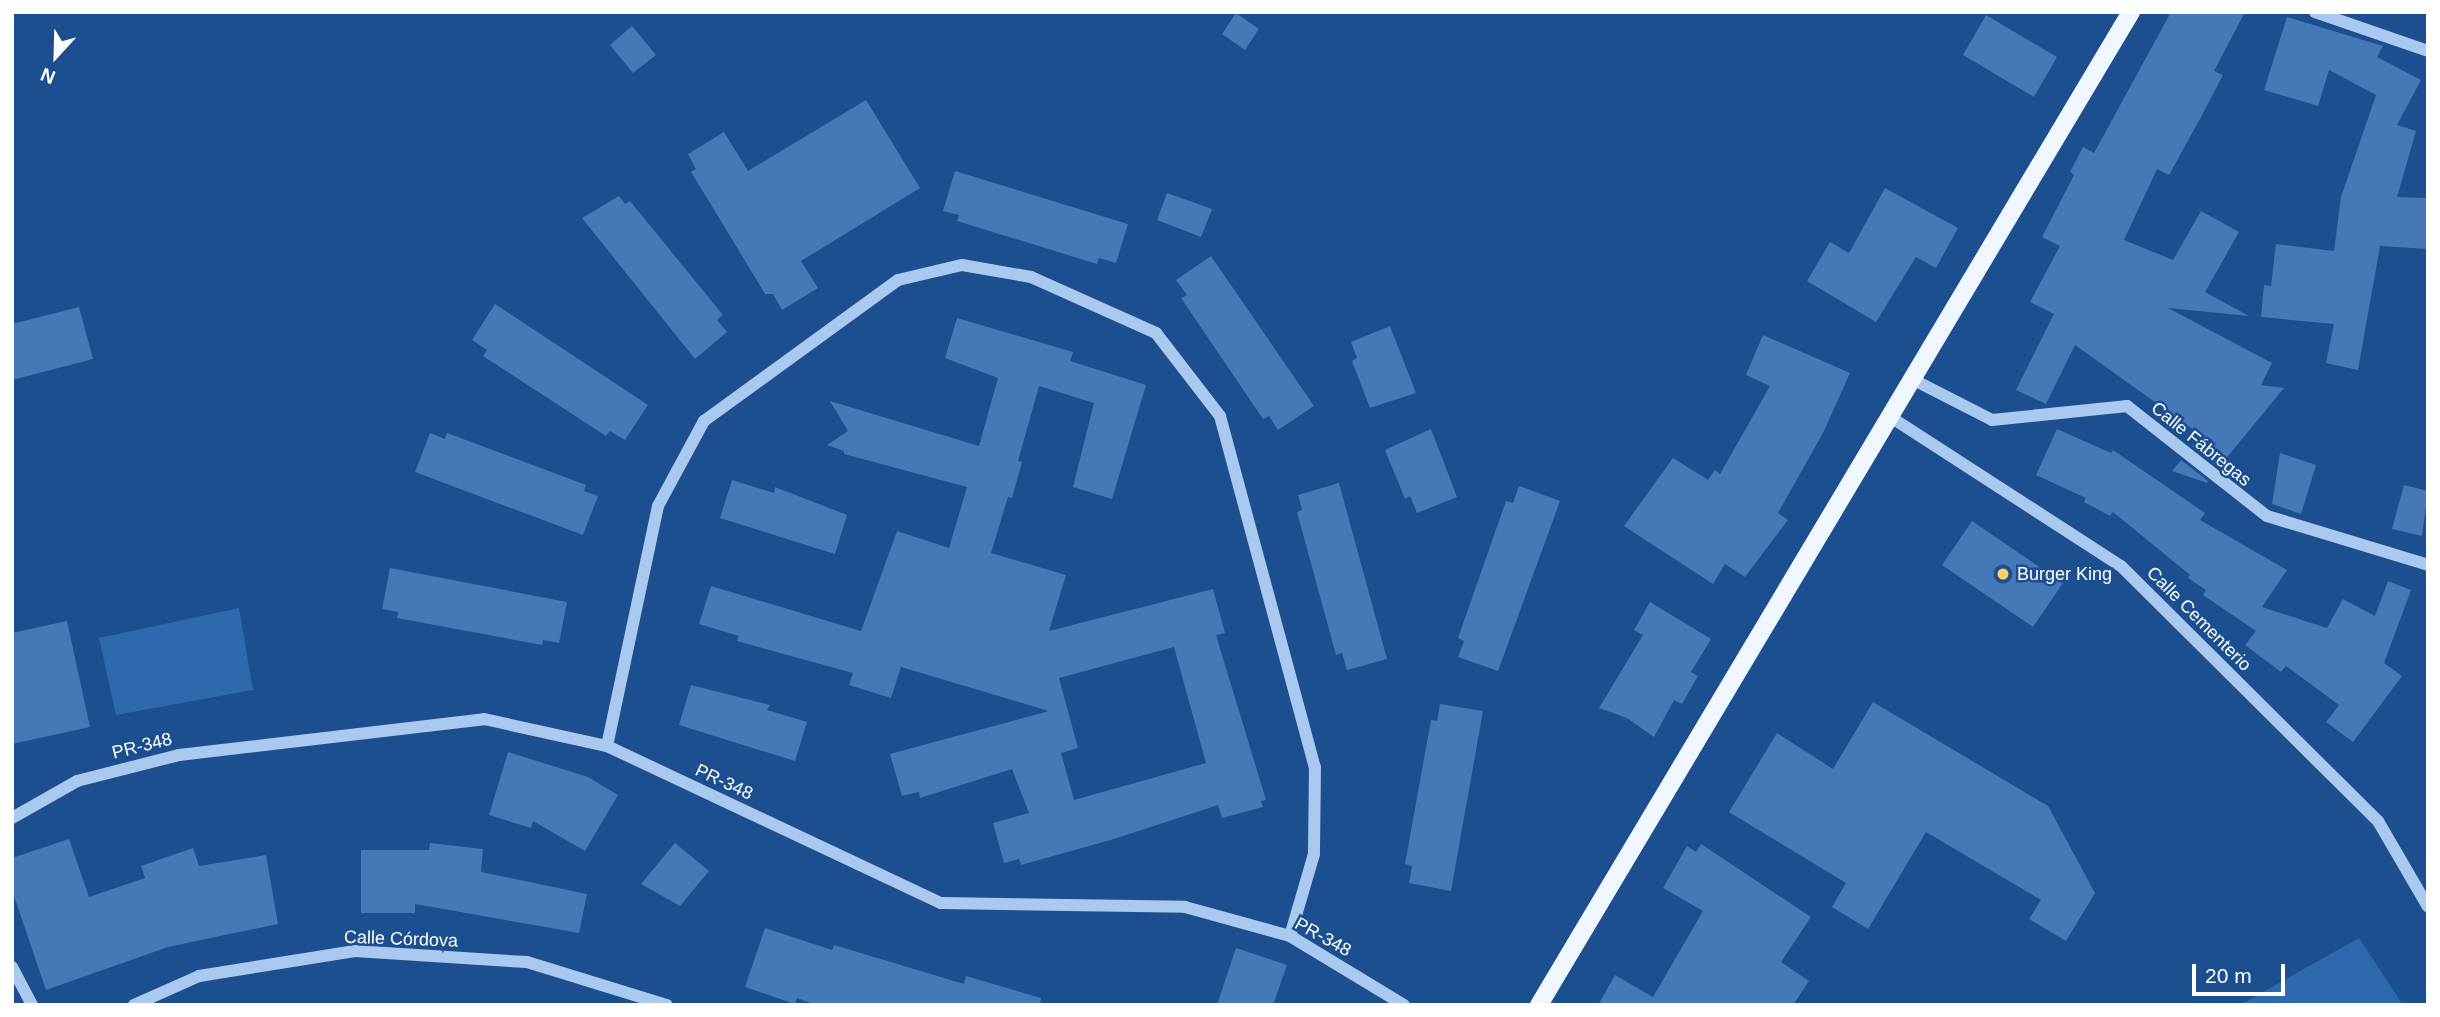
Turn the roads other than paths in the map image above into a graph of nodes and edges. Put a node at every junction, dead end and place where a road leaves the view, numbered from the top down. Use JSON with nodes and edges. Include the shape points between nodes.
{"nodes":[{"id":1,"x":2131,"y":12,"type":"edge"},
{"id":2,"x":2315,"y":12,"type":"edge"},
{"id":3,"x":2428,"y":51,"type":"edge"},
{"id":4,"x":1912,"y":379,"type":"junction"},
{"id":5,"x":1889,"y":416,"type":"junction"},
{"id":6,"x":2428,"y":565,"type":"edge"},
{"id":7,"x":607,"y":746,"type":"junction"},
{"id":8,"x":12,"y":818,"type":"edge"},
{"id":9,"x":2428,"y":906,"type":"edge"},
{"id":10,"x":1290,"y":936,"type":"junction"},
{"id":11,"x":12,"y":967,"type":"edge"},
{"id":12,"x":32,"y":1005,"type":"edge"},
{"id":13,"x":134,"y":1005,"type":"edge"},
{"id":14,"x":667,"y":1005,"type":"edge"},
{"id":15,"x":1404,"y":1005,"type":"edge"},
{"id":16,"x":1539,"y":1005,"type":"edge"}],
"edges":[{"from":1,"to":4,"type":"main road"},
{"from":2,"to":3,"type":"street"},
{"from":4,"to":5,"type":"main road"},
{"from":4,"to":6,"type":"street","name":"Calle Fábregas","via":[[1992,420],[2127,407],[2267,516]]},
{"from":5,"to":9,"type":"street","name":"Calle Cementerio","via":[[2121,566],[2378,821]]},
{"from":5,"to":16,"type":"main road"},
{"from":7,"to":8,"type":"street","name":"PR-348","number":"PR-348","via":[[484,719],[206,751],[77,781]]},
{"from":7,"to":10,"type":"street","name":"PR-348","number":"PR-348","via":[[941,903],[1185,907]]},
{"from":7,"to":10,"type":"street","via":[[658,506],[705,421],[898,279],[962,265],[1031,277],[1156,333],[1220,416],[1315,767],[1314,854]]},
{"from":10,"to":15,"type":"street","name":"PR-348","number":"PR-348"},
{"from":11,"to":12,"type":"street"},
{"from":13,"to":14,"type":"street","name":"Calle Córdova","via":[[199,976],[355,951],[527,962]]}]}
